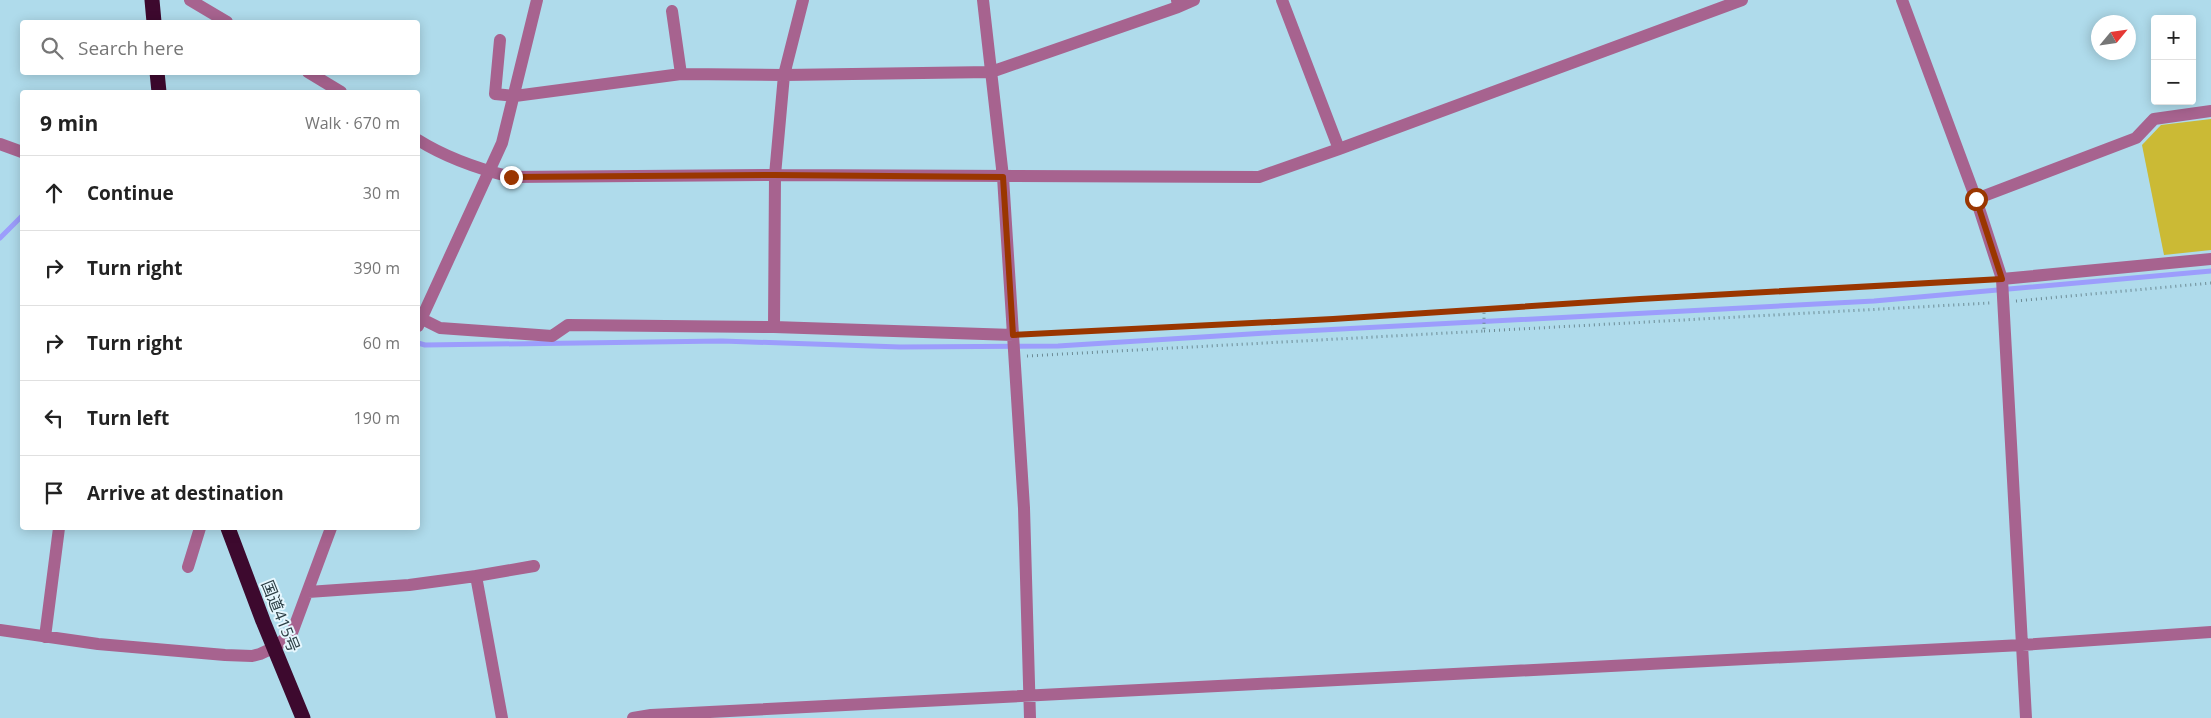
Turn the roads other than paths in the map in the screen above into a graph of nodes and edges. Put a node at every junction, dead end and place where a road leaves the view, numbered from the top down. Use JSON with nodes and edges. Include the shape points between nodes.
{"nodes":[{"id":1,"x":152,"y":0,"type":"edge"},
{"id":2,"x":190,"y":0,"type":"edge"},
{"id":3,"x":537,"y":0,"type":"edge"},
{"id":4,"x":803,"y":0,"type":"edge"},
{"id":5,"x":983,"y":0,"type":"edge"},
{"id":6,"x":1194,"y":0,"type":"edge"},
{"id":7,"x":1282,"y":0,"type":"edge"},
{"id":8,"x":1742,"y":0,"type":"edge"},
{"id":9,"x":1902,"y":0,"type":"edge"},
{"id":10,"x":1177,"y":3,"type":"edge"},
{"id":11,"x":672,"y":10,"type":"dead end"},
{"id":12,"x":154,"y":20,"type":"edge"},
{"id":13,"x":224,"y":20,"type":"edge"},
{"id":14,"x":500,"y":40,"type":"dead end"},
{"id":15,"x":991,"y":72,"type":"junction"},
{"id":16,"x":681,"y":74,"type":"junction"},
{"id":17,"x":158,"y":75,"type":"edge"},
{"id":18,"x":313,"y":75,"type":"edge"},
{"id":19,"x":784,"y":76,"type":"junction"},
{"id":20,"x":159,"y":90,"type":"edge"},
{"id":21,"x":338,"y":90,"type":"edge"},
{"id":22,"x":515,"y":96,"type":"junction"},
{"id":23,"x":2211,"y":111,"type":"edge"},
{"id":24,"x":420,"y":141,"type":"edge"},
{"id":25,"x":0,"y":144,"type":"edge"},
{"id":26,"x":1339,"y":149,"type":"junction"},
{"id":27,"x":20,"y":151,"type":"edge"},
{"id":28,"x":489,"y":171,"type":"junction"},
{"id":29,"x":775,"y":175,"type":"junction"},
{"id":30,"x":1003,"y":177,"type":"junction"},
{"id":31,"x":1976,"y":199,"type":"junction"},
{"id":32,"x":2211,"y":259,"type":"edge"},
{"id":33,"x":2002,"y":279,"type":"junction"},
{"id":34,"x":420,"y":319,"type":"edge"},
{"id":35,"x":420,"y":321,"type":"edge"},
{"id":36,"x":774,"y":327,"type":"junction"},
{"id":37,"x":1013,"y":335,"type":"junction"},
{"id":38,"x":59,"y":530,"type":"edge"},
{"id":39,"x":199,"y":530,"type":"edge"},
{"id":40,"x":229,"y":530,"type":"edge"},
{"id":41,"x":330,"y":530,"type":"edge"},
{"id":42,"x":534,"y":566,"type":"dead end"},
{"id":43,"x":188,"y":567,"type":"dead end"},
{"id":44,"x":476,"y":576,"type":"junction"},
{"id":45,"x":308,"y":592,"type":"junction"},
{"id":46,"x":0,"y":630,"type":"edge"},
{"id":47,"x":2211,"y":632,"type":"edge"},
{"id":48,"x":45,"y":637,"type":"junction"},
{"id":49,"x":2022,"y":645,"type":"junction"},
{"id":50,"x":275,"y":647,"type":"junction"},
{"id":51,"x":1028,"y":696,"type":"junction"},
{"id":52,"x":304,"y":718,"type":"edge"},
{"id":53,"x":502,"y":718,"type":"edge"},
{"id":54,"x":633,"y":718,"type":"edge"},
{"id":55,"x":1030,"y":718,"type":"edge"},
{"id":56,"x":2026,"y":718,"type":"edge"}],
"edges":[{"from":1,"to":12,"type":"highway"},
{"from":2,"to":13,"type":"street"},
{"from":3,"to":22,"type":"street"},
{"from":4,"to":19,"type":"street"},
{"from":5,"to":15,"type":"street"},
{"from":6,"to":10,"type":"street"},
{"from":7,"to":26,"type":"street"},
{"from":8,"to":26,"type":"street"},
{"from":9,"to":31,"type":"street"},
{"from":10,"to":15,"type":"street"},
{"from":11,"to":16,"type":"street"},
{"from":14,"to":22,"type":"street","via":[[495,94]]},
{"from":15,"to":19,"type":"street"},
{"from":15,"to":30,"type":"street"},
{"from":16,"to":19,"type":"street"},
{"from":16,"to":22,"type":"street"},
{"from":17,"to":20,"type":"highway"},
{"from":18,"to":21,"type":"street"},
{"from":19,"to":29,"type":"street"},
{"from":22,"to":28,"type":"street","via":[[502,144]]},
{"from":23,"to":31,"type":"street","via":[[2154,119],[2136,138]]},
{"from":24,"to":28,"type":"street"},
{"from":25,"to":27,"type":"street"},
{"from":26,"to":30,"type":"street","via":[[1259,177]]},
{"from":28,"to":29,"type":"street","via":[[511,177]]},
{"from":28,"to":34,"type":"street"},
{"from":29,"to":30,"type":"street"},
{"from":29,"to":36,"type":"street"},
{"from":30,"to":37,"type":"street"},
{"from":31,"to":33,"type":"street"},
{"from":32,"to":33,"type":"street"},
{"from":33,"to":49,"type":"street"},
{"from":35,"to":36,"type":"street","via":[[440,328],[552,336],[568,325]]},
{"from":36,"to":37,"type":"street"},
{"from":37,"to":51,"type":"street","via":[[1024,508]]},
{"from":38,"to":48,"type":"street"},
{"from":39,"to":43,"type":"street"},
{"from":40,"to":50,"type":"highway","name":"国道415号"},
{"from":41,"to":45,"type":"street"},
{"from":42,"to":44,"type":"street"},
{"from":44,"to":45,"type":"street","via":[[409,585]]},
{"from":44,"to":53,"type":"street"},
{"from":45,"to":50,"type":"street","via":[[292,632]]},
{"from":46,"to":48,"type":"street"},
{"from":47,"to":49,"type":"street"},
{"from":48,"to":50,"type":"street","via":[[225,655],[252,656]]},
{"from":49,"to":51,"type":"street"},
{"from":49,"to":56,"type":"street"},
{"from":50,"to":52,"type":"highway","name":"国道415号"},
{"from":51,"to":54,"type":"street"},
{"from":51,"to":55,"type":"street"}]}
